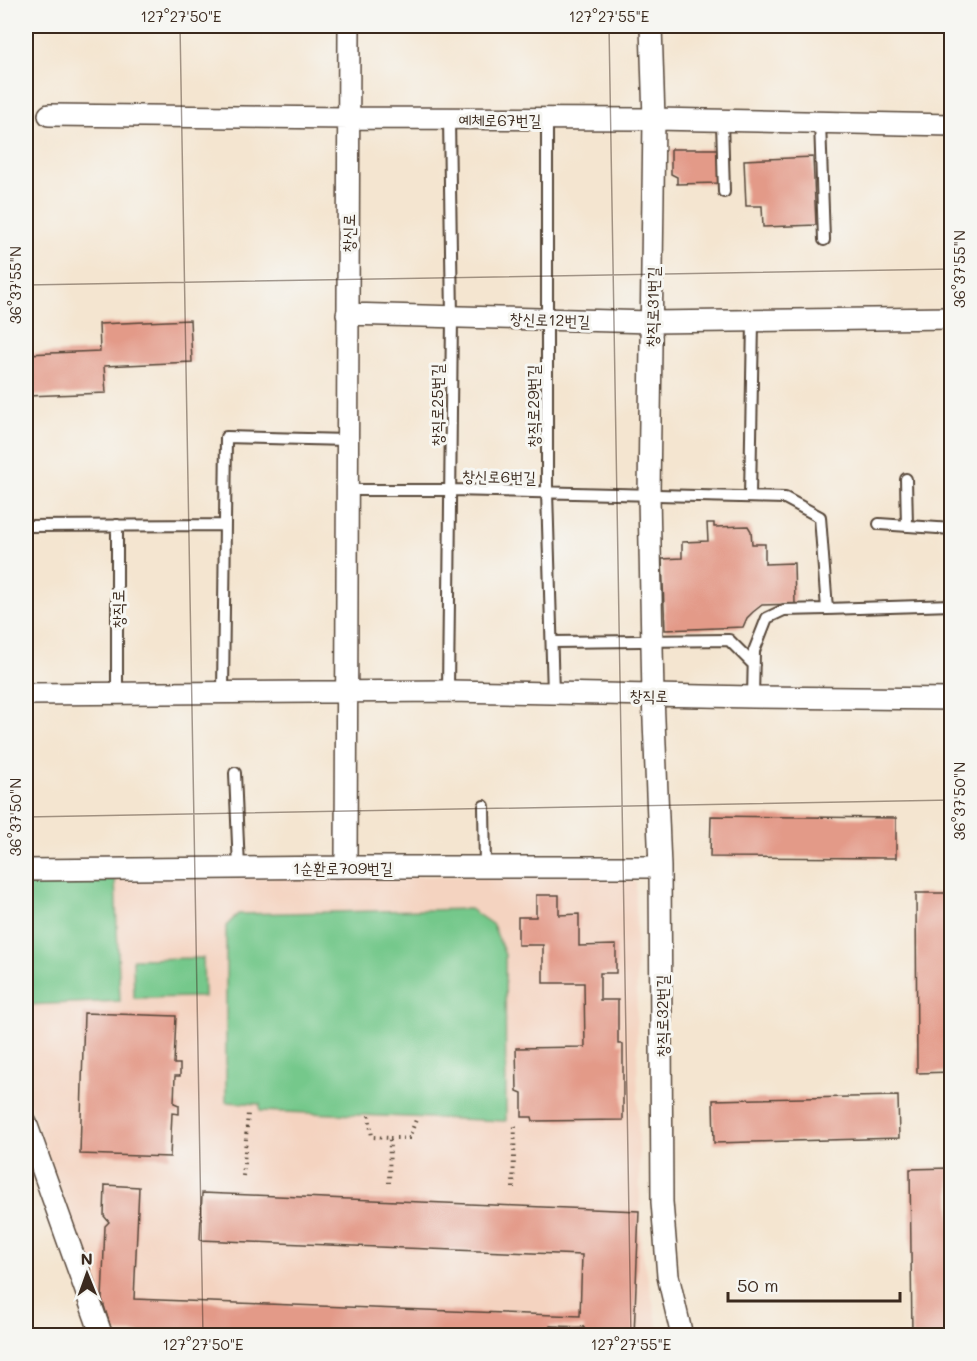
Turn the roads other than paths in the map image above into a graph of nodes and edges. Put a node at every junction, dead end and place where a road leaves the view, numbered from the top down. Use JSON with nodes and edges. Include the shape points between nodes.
{"nodes":[{"id":1,"x":350,"y":26,"type":"edge"},
{"id":2,"x":651,"y":26,"type":"edge"},
{"id":3,"x":49,"y":115,"type":"dead end"},
{"id":4,"x":350,"y":118,"type":"junction"},
{"id":5,"x":449,"y":118,"type":"junction"},
{"id":6,"x":547,"y":119,"type":"junction"},
{"id":7,"x":654,"y":119,"type":"junction"},
{"id":8,"x":722,"y":121,"type":"junction"},
{"id":9,"x":820,"y":122,"type":"junction"},
{"id":10,"x":951,"y":125,"type":"edge"},
{"id":11,"x":724,"y":192,"type":"dead end"},
{"id":12,"x":824,"y":240,"type":"dead end"},
{"id":13,"x":347,"y":314,"type":"junction"},
{"id":14,"x":452,"y":317,"type":"junction"},
{"id":15,"x":951,"y":318,"type":"edge"},
{"id":16,"x":546,"y":319,"type":"junction"},
{"id":17,"x":753,"y":321,"type":"junction"},
{"id":18,"x":651,"y":322,"type":"junction"},
{"id":19,"x":347,"y":440,"type":"junction"},
{"id":20,"x":906,"y":479,"type":"dead end"},
{"id":21,"x":347,"y":489,"type":"junction"},
{"id":22,"x":451,"y":490,"type":"junction"},
{"id":23,"x":547,"y":492,"type":"junction"},
{"id":24,"x":649,"y":495,"type":"junction"},
{"id":25,"x":750,"y":497,"type":"junction"},
{"id":26,"x":879,"y":524,"type":"dead end"},
{"id":27,"x":117,"y":525,"type":"junction"},
{"id":28,"x":225,"y":525,"type":"junction"},
{"id":29,"x":26,"y":526,"type":"edge"},
{"id":30,"x":907,"y":526,"type":"junction"},
{"id":31,"x":951,"y":529,"type":"edge"},
{"id":32,"x":951,"y":605,"type":"edge"},
{"id":33,"x":827,"y":609,"type":"junction"},
{"id":34,"x":552,"y":642,"type":"junction"},
{"id":35,"x":652,"y":642,"type":"junction"},
{"id":36,"x":754,"y":664,"type":"junction"},
{"id":37,"x":448,"y":691,"type":"junction"},
{"id":38,"x":346,"y":692,"type":"junction"},
{"id":39,"x":117,"y":693,"type":"junction"},
{"id":40,"x":223,"y":693,"type":"junction"},
{"id":41,"x":554,"y":693,"type":"junction"},
{"id":42,"x":26,"y":694,"type":"edge"},
{"id":43,"x":653,"y":696,"type":"junction"},
{"id":44,"x":753,"y":697,"type":"junction"},
{"id":45,"x":951,"y":699,"type":"edge"},
{"id":46,"x":235,"y":773,"type":"dead end"},
{"id":47,"x":484,"y":806,"type":"dead end"},
{"id":48,"x":346,"y":867,"type":"junction"},
{"id":49,"x":485,"y":867,"type":"junction"},
{"id":50,"x":660,"y":867,"type":"junction"},
{"id":51,"x":239,"y":868,"type":"junction"},
{"id":52,"x":26,"y":870,"type":"edge"},
{"id":53,"x":26,"y":1123,"type":"edge"},
{"id":54,"x":102,"y":1335,"type":"edge"},
{"id":55,"x":682,"y":1335,"type":"edge"}],
"edges":[{"from":1,"to":4,"type":"street","name":"창신로"},
{"from":2,"to":7,"type":"street","name":"창직로31번길"},
{"from":3,"to":4,"type":"street","name":"예체로67번길"},
{"from":4,"to":5,"type":"street","name":"예체로67번길"},
{"from":4,"to":13,"type":"street","name":"창신로"},
{"from":5,"to":6,"type":"street","name":"예체로67번길"},
{"from":5,"to":14,"type":"lane","name":"창직로25번길"},
{"from":6,"to":7,"type":"street","name":"예체로67번길"},
{"from":6,"to":16,"type":"lane","name":"창직로29번길"},
{"from":7,"to":8,"type":"street","name":"예체로67번길"},
{"from":7,"to":18,"type":"street","name":"창직로31번길"},
{"from":8,"to":9,"type":"street","name":"예체로67번길"},
{"from":8,"to":11,"type":"lane"},
{"from":9,"to":10,"type":"street","name":"예체로67번길"},
{"from":9,"to":12,"type":"lane"},
{"from":13,"to":14,"type":"street","name":"창신로12번길"},
{"from":13,"to":19,"type":"street","name":"창신로"},
{"from":14,"to":16,"type":"street","name":"창신로12번길"},
{"from":14,"to":22,"type":"lane","name":"창직로25번길"},
{"from":15,"to":17,"type":"street","name":"창신로12번길"},
{"from":16,"to":18,"type":"street","name":"창신로12번길"},
{"from":16,"to":23,"type":"lane","name":"창직로29번길"},
{"from":17,"to":18,"type":"street","name":"창신로12번길"},
{"from":17,"to":25,"type":"lane"},
{"from":18,"to":24,"type":"street","name":"창직로31번길"},
{"from":19,"to":21,"type":"street","name":"창신로"},
{"from":19,"to":28,"type":"lane","via":[[226,437]]},
{"from":20,"to":30,"type":"lane"},
{"from":21,"to":22,"type":"lane","name":"창신로6번길"},
{"from":21,"to":38,"type":"street","name":"창신로"},
{"from":22,"to":23,"type":"lane","name":"창신로6번길"},
{"from":22,"to":37,"type":"lane","name":"창직로25번길"},
{"from":23,"to":24,"type":"lane","name":"창신로6번길"},
{"from":23,"to":34,"type":"lane","name":"창직로29번길"},
{"from":24,"to":25,"type":"lane"},
{"from":24,"to":35,"type":"street","name":"창직로31번길"},
{"from":25,"to":33,"type":"lane","via":[[785,498],[820,517]]},
{"from":26,"to":30,"type":"lane"},
{"from":27,"to":28,"type":"lane"},
{"from":27,"to":29,"type":"lane"},
{"from":27,"to":39,"type":"lane","name":"창직로"},
{"from":28,"to":40,"type":"lane"},
{"from":30,"to":31,"type":"lane"},
{"from":32,"to":33,"type":"lane"},
{"from":33,"to":36,"type":"lane","via":[[784,610],[767,618],[754,651]]},
{"from":34,"to":35,"type":"lane"},
{"from":34,"to":41,"type":"lane","name":"창직로29번길"},
{"from":35,"to":36,"type":"lane","via":[[729,640]]},
{"from":35,"to":43,"type":"street","name":"창직로31번길"},
{"from":36,"to":44,"type":"lane"},
{"from":37,"to":38,"type":"street","name":"창직로"},
{"from":37,"to":41,"type":"street","name":"창직로"},
{"from":38,"to":40,"type":"street","name":"창직로"},
{"from":38,"to":48,"type":"street"},
{"from":39,"to":40,"type":"street","name":"창직로"},
{"from":39,"to":42,"type":"street","name":"창직로"},
{"from":41,"to":43,"type":"street","name":"창직로"},
{"from":43,"to":44,"type":"street","name":"창직로"},
{"from":43,"to":50,"type":"street","name":"창직로32번길"},
{"from":44,"to":45,"type":"street","name":"창직로"},
{"from":46,"to":51,"type":"lane"},
{"from":47,"to":49,"type":"lane"},
{"from":48,"to":49,"type":"street","name":"1순환로709번길"},
{"from":48,"to":51,"type":"street","name":"1순환로709번길"},
{"from":49,"to":50,"type":"street","name":"1순환로709번길"},
{"from":50,"to":55,"type":"street","name":"창직로32번길","via":[[662,1202],[668,1276]]},
{"from":51,"to":52,"type":"street","name":"1순환로709번길"},
{"from":53,"to":54,"type":"street"}]}
